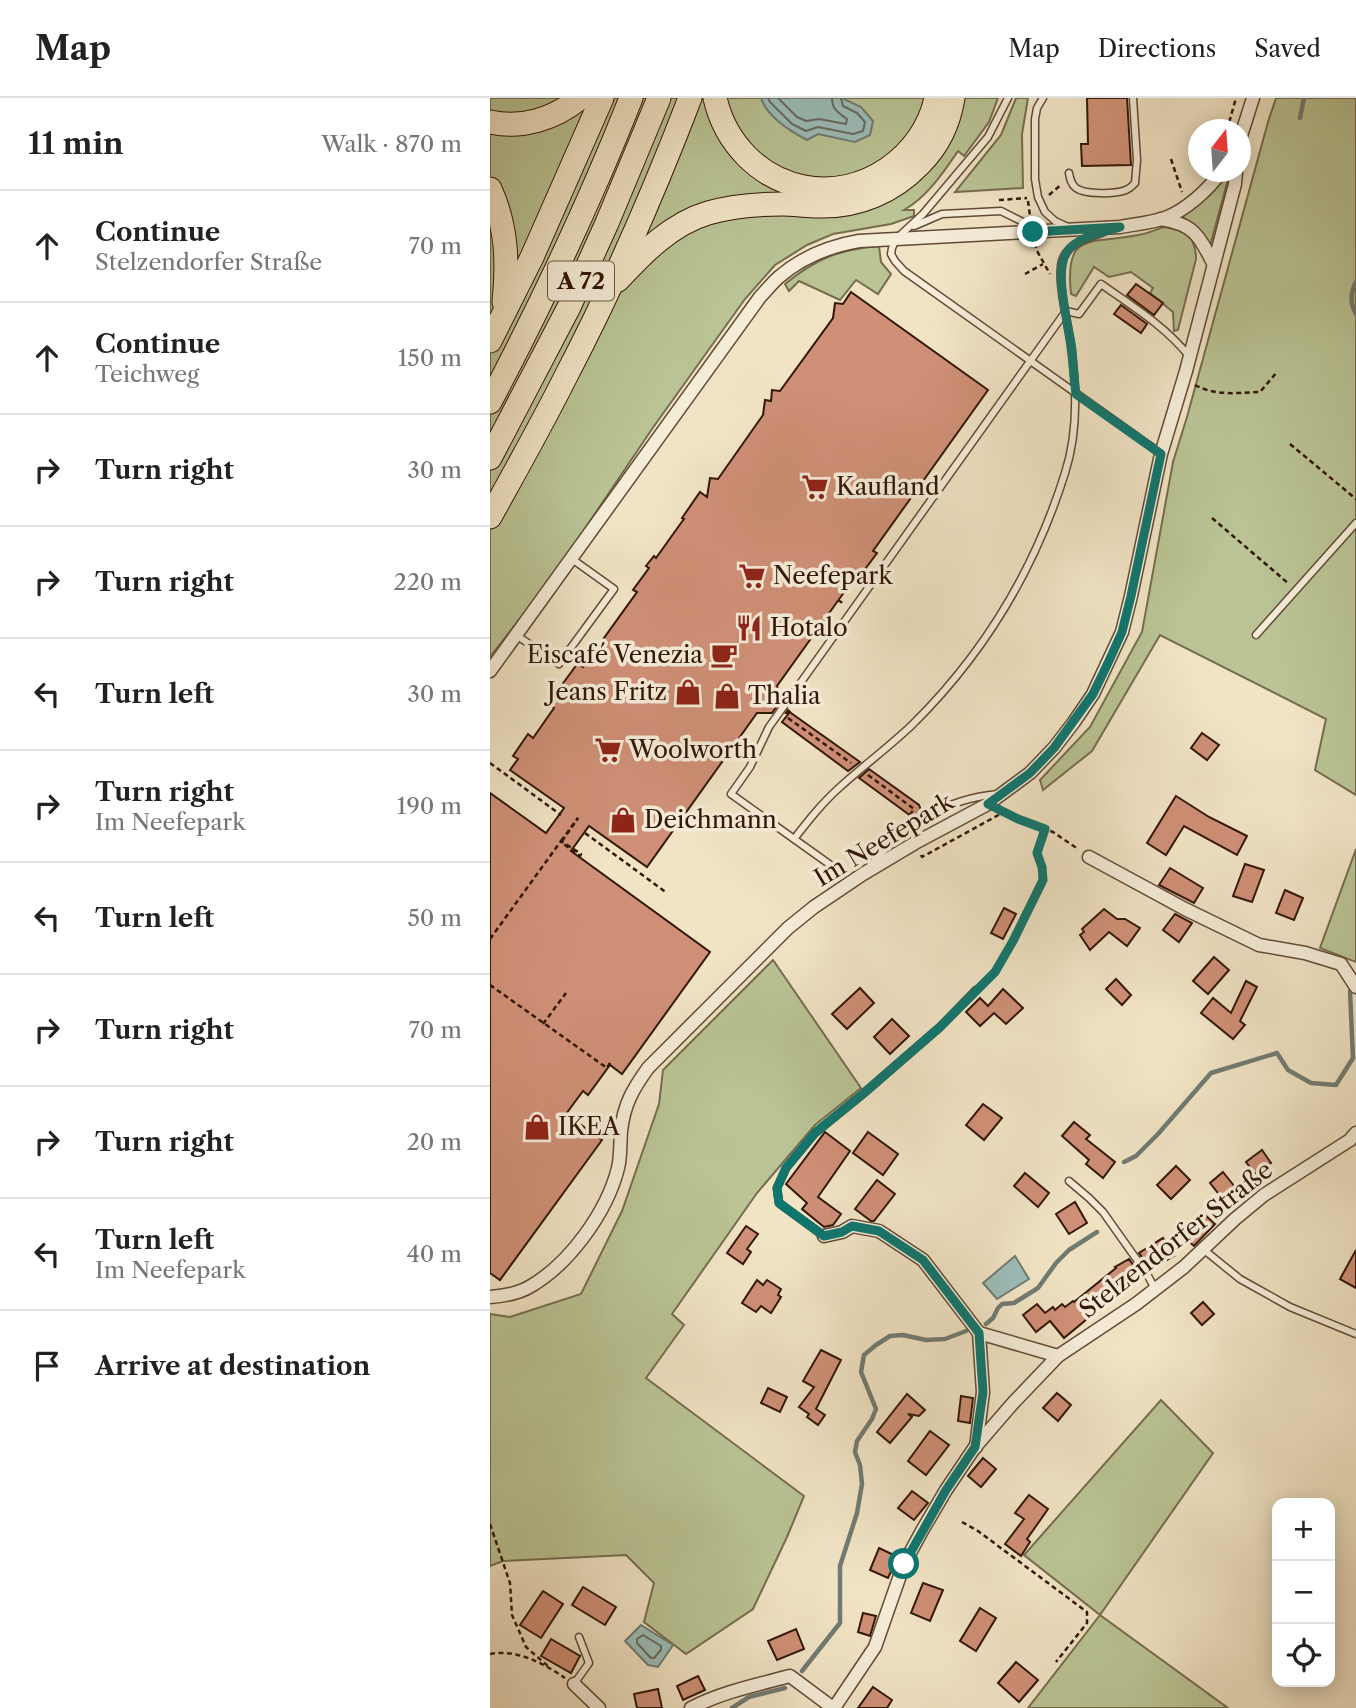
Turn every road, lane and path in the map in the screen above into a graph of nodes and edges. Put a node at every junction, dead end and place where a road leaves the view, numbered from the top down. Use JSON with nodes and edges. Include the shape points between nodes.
{"nodes":[{"id":1,"x":580,"y":98,"type":"edge"},
{"id":2,"x":602,"y":98,"type":"edge"},
{"id":3,"x":631,"y":98,"type":"edge"},
{"id":4,"x":659,"y":98,"type":"edge"},
{"id":5,"x":690,"y":98,"type":"edge"},
{"id":6,"x":715,"y":98,"type":"edge"},
{"id":7,"x":936,"y":98,"type":"edge"},
{"id":8,"x":953,"y":98,"type":"edge"},
{"id":9,"x":1008,"y":98,"type":"edge"},
{"id":10,"x":1043,"y":98,"type":"edge"},
{"id":11,"x":1133,"y":98,"type":"edge"},
{"id":12,"x":1236,"y":98,"type":"edge"},
{"id":13,"x":1253,"y":98,"type":"edge"},
{"id":14,"x":1230,"y":119,"type":"edge"},
{"id":15,"x":1247,"y":119,"type":"edge"},
{"id":16,"x":490,"y":122,"type":"edge"},
{"id":17,"x":1171,"y":159,"type":"dead end"},
{"id":18,"x":1069,"y":173,"type":"dead end"},
{"id":19,"x":1212,"y":182,"type":"edge"},
{"id":20,"x":1235,"y":182,"type":"edge"},
{"id":21,"x":1060,"y":186,"type":"dead end"},
{"id":22,"x":1191,"y":187,"type":"dead end"},
{"id":23,"x":490,"y":189,"type":"edge"},
{"id":24,"x":1051,"y":192,"type":"dead end"},
{"id":25,"x":1038,"y":197,"type":"junction"},
{"id":26,"x":988,"y":200,"type":"dead end"},
{"id":27,"x":1161,"y":219,"type":"junction"},
{"id":28,"x":1120,"y":227,"type":"junction"},
{"id":29,"x":909,"y":228,"type":"junction"},
{"id":30,"x":1076,"y":229,"type":"junction"},
{"id":31,"x":1042,"y":231,"type":"junction"},
{"id":32,"x":896,"y":239,"type":"junction"},
{"id":33,"x":1213,"y":263,"type":"junction"},
{"id":34,"x":1043,"y":264,"type":"dead end"},
{"id":35,"x":1025,"y":274,"type":"dead end"},
{"id":36,"x":600,"y":309,"type":"junction"},
{"id":37,"x":1066,"y":311,"type":"junction"},
{"id":38,"x":502,"y":318,"type":"junction"},
{"id":39,"x":490,"y":341,"type":"edge"},
{"id":40,"x":1189,"y":356,"type":"junction"},
{"id":41,"x":1030,"y":362,"type":"junction"},
{"id":42,"x":1277,"y":372,"type":"dead end"},
{"id":43,"x":1184,"y":378,"type":"junction"},
{"id":44,"x":1076,"y":394,"type":"junction"},
{"id":45,"x":490,"y":402,"type":"edge"},
{"id":46,"x":1290,"y":444,"type":"dead end"},
{"id":47,"x":1161,"y":454,"type":"junction"},
{"id":48,"x":490,"y":458,"type":"edge"},
{"id":49,"x":1356,"y":499,"type":"edge"},
{"id":50,"x":490,"y":517,"type":"edge"},
{"id":51,"x":1212,"y":518,"type":"dead end"},
{"id":52,"x":1356,"y":523,"type":"edge"},
{"id":53,"x":571,"y":559,"type":"junction"},
{"id":54,"x":1296,"y":591,"type":"junction"},
{"id":55,"x":516,"y":635,"type":"junction"},
{"id":56,"x":1256,"y":635,"type":"dead end"},
{"id":57,"x":490,"y":671,"type":"edge"},
{"id":58,"x":779,"y":713,"type":"junction"},
{"id":59,"x":490,"y":763,"type":"edge"},
{"id":60,"x":861,"y":769,"type":"junction"},
{"id":61,"x":1002,"y":794,"type":"junction"},
{"id":62,"x":988,"y":804,"type":"junction"},
{"id":63,"x":1004,"y":812,"type":"junction"},
{"id":64,"x":561,"y":815,"type":"dead end"},
{"id":65,"x":578,"y":818,"type":"dead end"},
{"id":66,"x":907,"y":828,"type":"junction"},
{"id":67,"x":1045,"y":829,"type":"junction"},
{"id":68,"x":585,"y":833,"type":"dead end"},
{"id":69,"x":794,"y":839,"type":"junction"},
{"id":70,"x":561,"y":841,"type":"junction"},
{"id":71,"x":915,"y":843,"type":"junction"},
{"id":72,"x":550,"y":857,"type":"dead end"},
{"id":73,"x":1089,"y":858,"type":"joint"},
{"id":74,"x":839,"y":872,"type":"dead end"},
{"id":75,"x":863,"y":874,"type":"junction"},
{"id":76,"x":667,"y":893,"type":"dead end"},
{"id":77,"x":490,"y":939,"type":"edge"},
{"id":78,"x":503,"y":984,"type":"dead end"},
{"id":79,"x":490,"y":985,"type":"edge"},
{"id":80,"x":1356,"y":987,"type":"edge"},
{"id":81,"x":496,"y":990,"type":"junction"},
{"id":82,"x":976,"y":990,"type":"joint"},
{"id":83,"x":566,"y":993,"type":"dead end"},
{"id":84,"x":530,"y":1004,"type":"dead end"},
{"id":85,"x":524,"y":1010,"type":"junction"},
{"id":86,"x":543,"y":1024,"type":"junction"},
{"id":87,"x":557,"y":1024,"type":"dead end"},
{"id":88,"x":552,"y":1030,"type":"junction"},
{"id":89,"x":584,"y":1044,"type":"dead end"},
{"id":90,"x":580,"y":1049,"type":"junction"},
{"id":91,"x":611,"y":1061,"type":"dead end"},
{"id":92,"x":1356,"y":1133,"type":"edge"},
{"id":93,"x":1069,"y":1181,"type":"dead end"},
{"id":94,"x":824,"y":1236,"type":"joint"},
{"id":95,"x":1203,"y":1249,"type":"junction"},
{"id":96,"x":1155,"y":1289,"type":"junction"},
{"id":97,"x":490,"y":1297,"type":"edge"},
{"id":98,"x":979,"y":1333,"type":"junction"},
{"id":99,"x":1356,"y":1334,"type":"edge"},
{"id":100,"x":1058,"y":1356,"type":"junction"},
{"id":101,"x":975,"y":1447,"type":"junction"},
{"id":102,"x":962,"y":1522,"type":"dead end"},
{"id":103,"x":490,"y":1524,"type":"edge"},
{"id":104,"x":579,"y":1637,"type":"dead end"},
{"id":105,"x":490,"y":1654,"type":"edge"},
{"id":106,"x":1056,"y":1662,"type":"dead end"},
{"id":107,"x":549,"y":1667,"type":"junction"},
{"id":108,"x":574,"y":1684,"type":"junction"},
{"id":109,"x":599,"y":1708,"type":"edge"},
{"id":110,"x":691,"y":1708,"type":"edge"},
{"id":111,"x":834,"y":1708,"type":"edge"}],
"edges":[{"from":1,"to":16,"type":"highway","via":[[544,119],[524,124]]},
{"from":2,"to":38,"type":"highway"},
{"from":3,"to":45,"type":"highway","number":"A 72","via":[[544,297]]},
{"from":4,"to":48,"type":"highway","number":"A 72","via":[[569,307]]},
{"from":5,"to":36,"type":"highway"},
{"from":6,"to":7,"type":"highway","via":[[724,125],[747,159],[783,181],[826,189],[867,180],[905,156],[919,140]]},
{"from":8,"to":36,"type":"highway","via":[[946,124],[929,155],[899,183],[844,205],[750,205],[686,222],[650,247],[618,280]]},
{"from":9,"to":29,"type":"lane","via":[[988,137]]},
{"from":10,"to":25,"type":"lane","via":[[1035,119]]},
{"from":11,"to":18,"type":"lane","via":[[1135,183],[1125,191],[1083,192]]},
{"from":12,"to":14,"type":"path"},
{"from":13,"to":15,"type":"street"},
{"from":17,"to":22,"type":"path","via":[[1183,195]]},
{"from":19,"to":27,"type":"street"},
{"from":20,"to":33,"type":"street","name":"Im Neefepark"},
{"from":21,"to":24,"type":"path"},
{"from":23,"to":38,"type":"highway","via":[[506,247]]},
{"from":25,"to":26,"type":"path"},
{"from":25,"to":30,"type":"lane","via":[[1055,221]]},
{"from":27,"to":28,"type":"street"},
{"from":27,"to":33,"type":"street","via":[[1190,228]]},
{"from":28,"to":30,"type":"street"},
{"from":28,"to":37,"type":"lane","via":[[1086,238],[1067,252],[1061,281]]},
{"from":29,"to":31,"type":"lane","via":[[942,214],[1001,211]]},
{"from":29,"to":32,"type":"lane"},
{"from":30,"to":31,"type":"street"},
{"from":31,"to":32,"type":"street"},
{"from":32,"to":41,"type":"lane","via":[[891,254],[904,271]]},
{"from":32,"to":53,"type":"street","via":[[839,244],[779,276]]},
{"from":33,"to":40,"type":"street","name":"Im Neefepark"},
{"from":34,"to":35,"type":"path"},
{"from":36,"to":50,"type":"highway"},
{"from":37,"to":40,"type":"lane","via":[[1079,314],[1101,284],[1165,330]]},
{"from":37,"to":41,"type":"lane"},
{"from":37,"to":44,"type":"lane"},
{"from":38,"to":39,"type":"highway"},
{"from":40,"to":43,"type":"street","name":"Im Neefepark"},
{"from":41,"to":44,"type":"lane"},
{"from":41,"to":58,"type":"lane"},
{"from":42,"to":43,"type":"path","via":[[1260,392],[1230,394],[1204,390]]},
{"from":43,"to":47,"type":"street","name":"Im Neefepark"},
{"from":44,"to":47,"type":"lane"},
{"from":44,"to":60,"type":"lane","via":[[1074,433],[1055,503],[1001,614],[933,704]]},
{"from":46,"to":49,"type":"path"},
{"from":47,"to":61,"type":"street","name":"Im Neefepark","via":[[1122,632],[1108,663],[1093,694],[1054,748]]},
{"from":51,"to":54,"type":"path"},
{"from":52,"to":54,"type":"lane"},
{"from":53,"to":55,"type":"street"},
{"from":53,"to":55,"type":"lane","via":[[614,589],[559,664]]},
{"from":54,"to":56,"type":"lane"},
{"from":55,"to":57,"type":"street"},
{"from":58,"to":60,"type":"path"},
{"from":58,"to":69,"type":"lane","via":[[732,794]]},
{"from":59,"to":64,"type":"path"},
{"from":60,"to":66,"type":"path","via":[[914,808],[904,822]]},
{"from":60,"to":69,"type":"lane","via":[[814,812]]},
{"from":61,"to":62,"type":"street","name":"Im Neefepark"},
{"from":61,"to":66,"type":"lane","via":[[957,802]]},
{"from":62,"to":63,"type":"path"},
{"from":62,"to":71,"type":"street","name":"Im Neefepark"},
{"from":63,"to":67,"type":"path"},
{"from":63,"to":71,"type":"path","via":[[922,857]]},
{"from":65,"to":70,"type":"path","bridge":true},
{"from":66,"to":75,"type":"lane"},
{"from":67,"to":73,"type":"path"},
{"from":67,"to":82,"type":"path","via":[[1037,853],[1043,880],[995,972]]},
{"from":68,"to":76,"type":"path"},
{"from":69,"to":74,"type":"lane"},
{"from":70,"to":70,"type":"path","via":[[581,855],[580,856]]},
{"from":70,"to":72,"type":"path"},
{"from":70,"to":77,"type":"path"},
{"from":71,"to":75,"type":"street","name":"Im Neefepark"},
{"from":73,"to":80,"type":"street","via":[[1259,944],[1341,964]]},
{"from":75,"to":97,"type":"street","name":"Im Neefepark","via":[[788,928],[648,1068],[626,1103],[618,1168],[600,1213],[554,1269],[508,1296]]},
{"from":78,"to":81,"type":"path"},
{"from":79,"to":81,"type":"path"},
{"from":81,"to":85,"type":"path"},
{"from":82,"to":94,"type":"lane","via":[[940,1027],[815,1133],[786,1168],[777,1188],[779,1203]]},
{"from":83,"to":86,"type":"path"},
{"from":84,"to":85,"type":"path"},
{"from":85,"to":86,"type":"path"},
{"from":86,"to":88,"type":"path"},
{"from":87,"to":88,"type":"path"},
{"from":88,"to":90,"type":"path"},
{"from":89,"to":90,"type":"path"},
{"from":90,"to":91,"type":"path","via":[[607,1068]]},
{"from":92,"to":95,"type":"street","name":"Stelzendorfer Straße","via":[[1264,1195]]},
{"from":93,"to":96,"type":"lane","via":[[1103,1212]]},
{"from":94,"to":98,"type":"street","via":[[852,1226],[879,1231],[923,1260]]},
{"from":95,"to":96,"type":"street","name":"Stelzendorfer Straße"},
{"from":95,"to":99,"type":"lane","via":[[1240,1279],[1290,1307]]},
{"from":96,"to":100,"type":"street","name":"Stelzendorfer Straße"},
{"from":98,"to":100,"type":"street"},
{"from":98,"to":101,"type":"street","via":[[983,1392]]},
{"from":100,"to":101,"type":"street","name":"Stelzendorfer Straße"},
{"from":101,"to":111,"type":"street","name":"Stelzendorfer Straße","via":[[904,1564],[875,1647]]},
{"from":102,"to":106,"type":"path","via":[[1087,1612],[1087,1623]]},
{"from":103,"to":107,"type":"path","via":[[510,1583],[512,1615],[526,1647]]},
{"from":104,"to":108,"type":"lane","via":[[589,1663]]},
{"from":105,"to":107,"type":"path","via":[[520,1655]]},
{"from":107,"to":108,"type":"path"},
{"from":108,"to":109,"type":"street"},
{"from":110,"to":111,"type":"street","via":[[707,1699],[790,1676]]}]}
